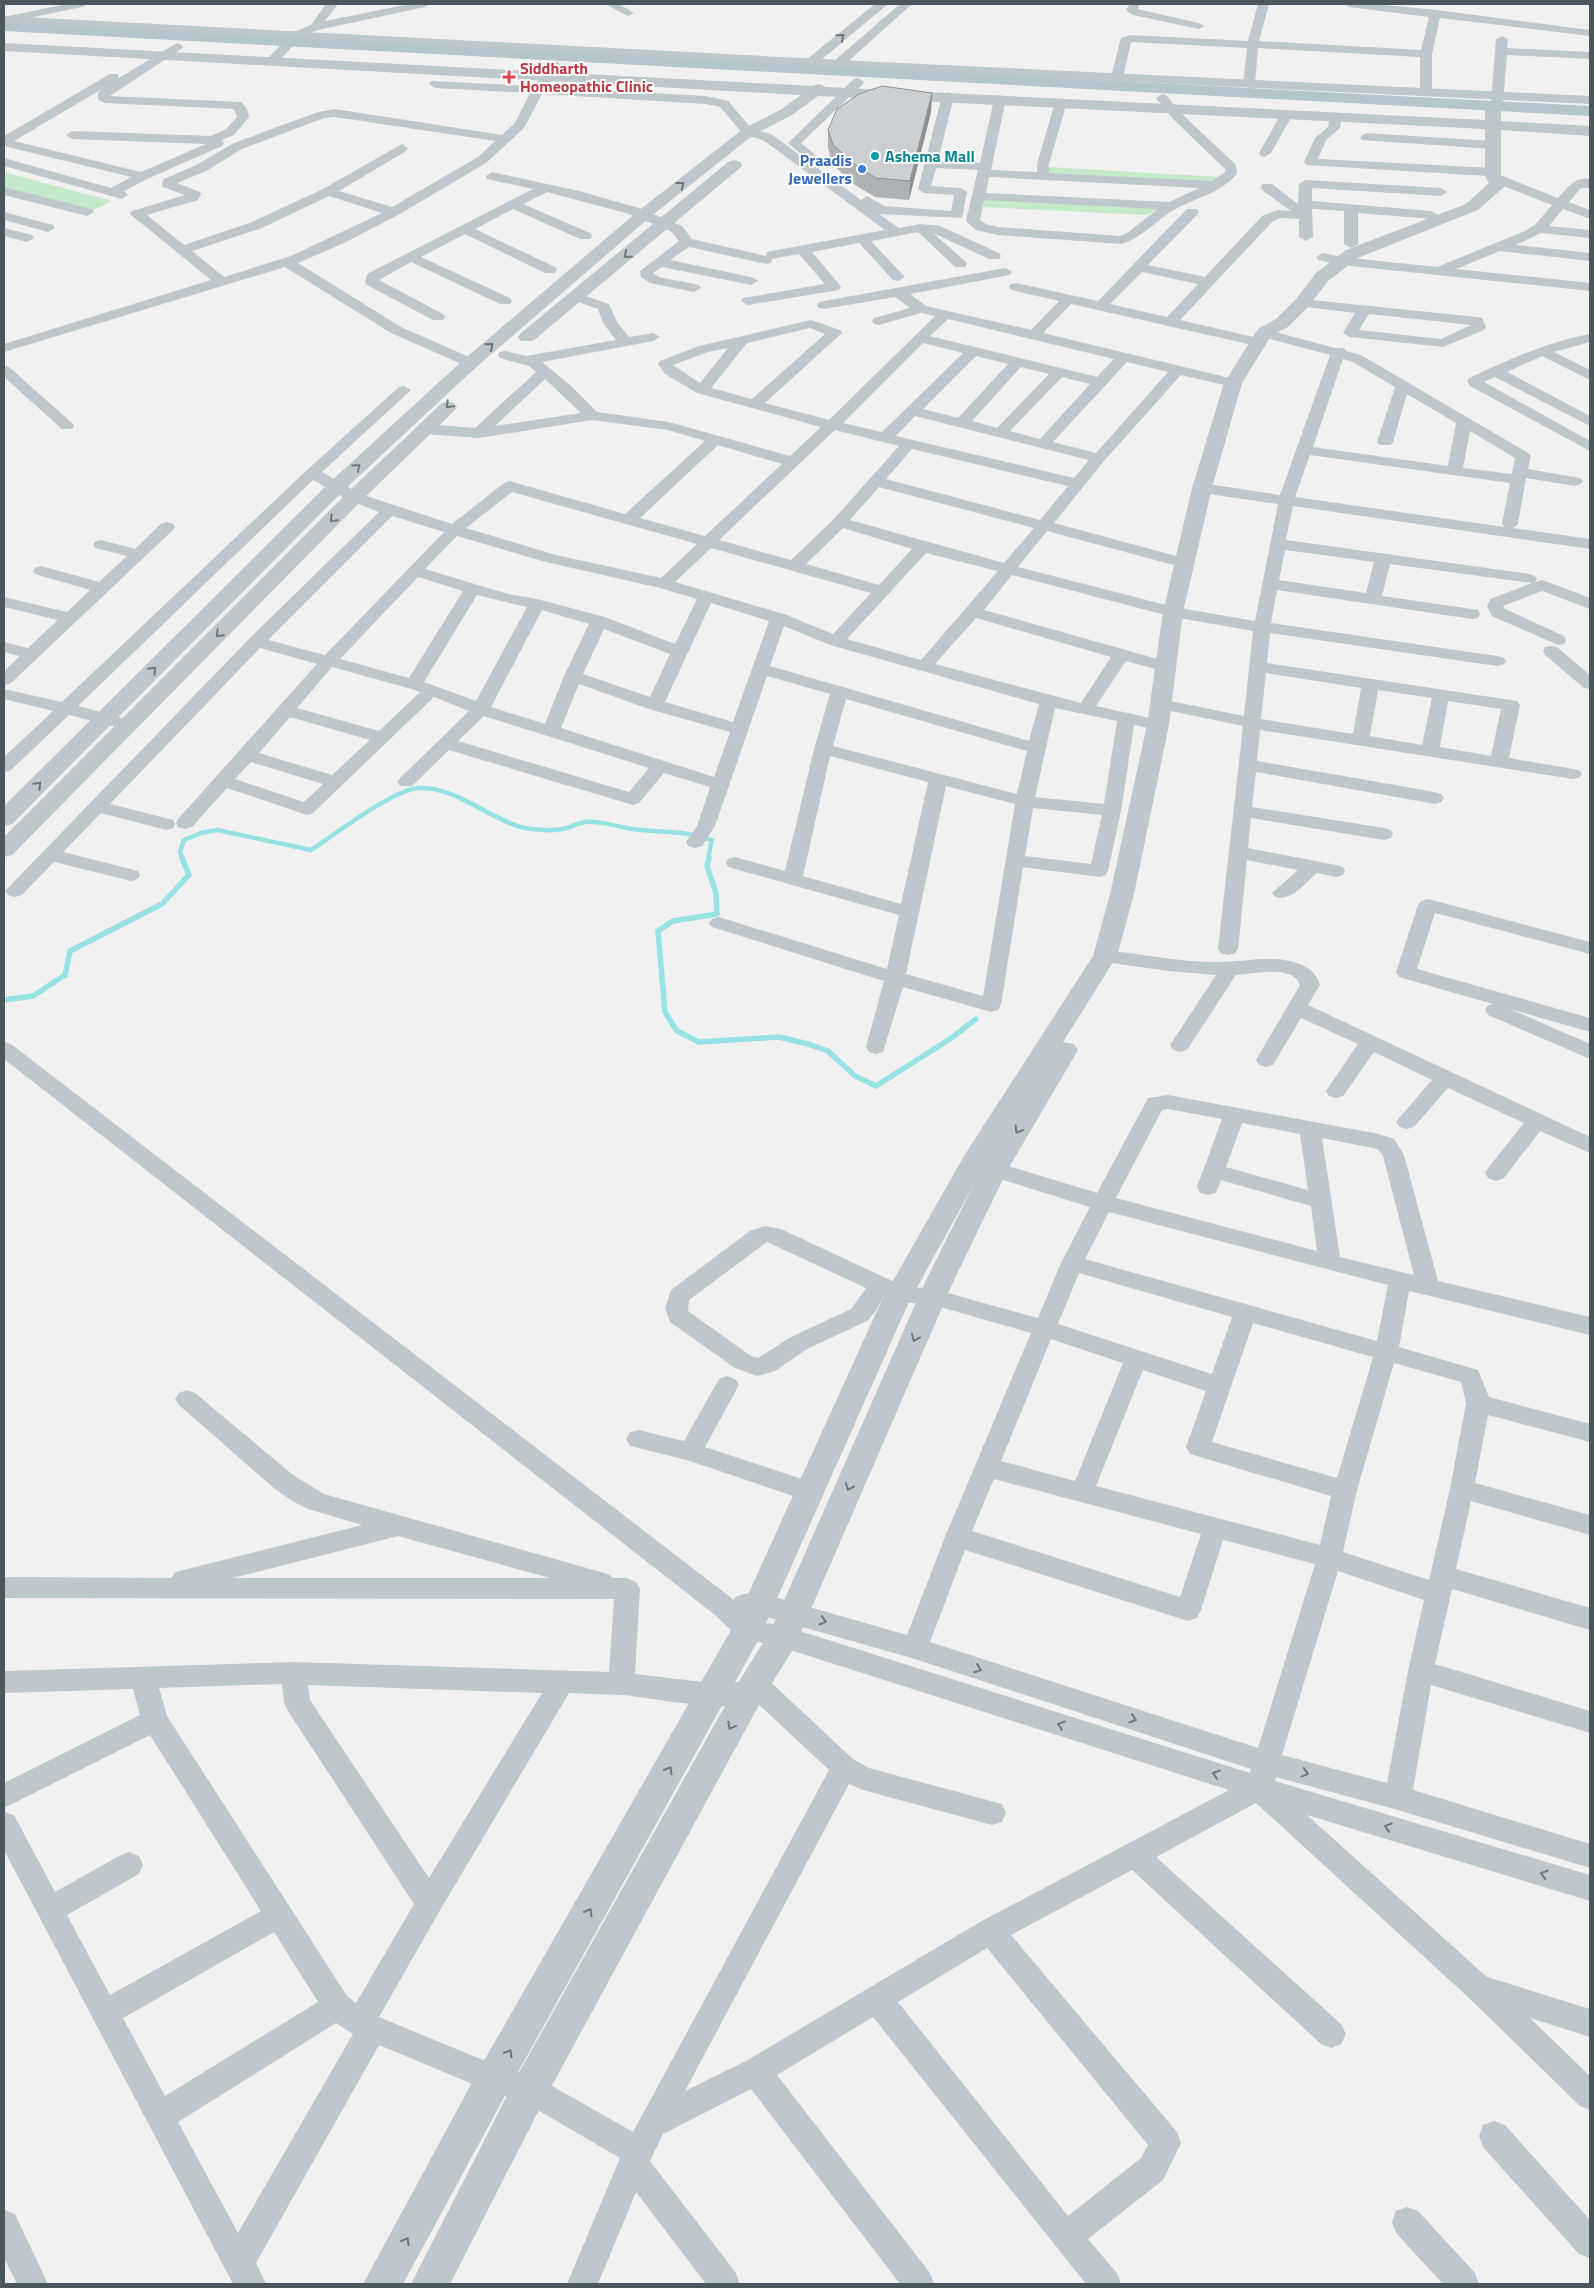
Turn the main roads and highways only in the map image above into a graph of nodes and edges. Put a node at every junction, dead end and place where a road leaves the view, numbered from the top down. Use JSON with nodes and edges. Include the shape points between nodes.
{"nodes":[{"id":1,"x":4,"y":27,"type":"edge"},
{"id":2,"x":4,"y":38,"type":"edge"},
{"id":3,"x":290,"y":43,"type":"junction"},
{"id":4,"x":560,"y":63,"type":"junction"},
{"id":5,"x":833,"y":72,"type":"junction"},
{"id":6,"x":1495,"y":109,"type":"junction"},
{"id":7,"x":1590,"y":111,"type":"edge"},
{"id":8,"x":1590,"y":121,"type":"edge"}],
"edges":[{"from":1,"to":3,"type":"main road"},
{"from":2,"to":3,"type":"main road","via":[[155,53],[177,47]]},
{"from":3,"to":4,"type":"main road"},
{"from":4,"to":5,"type":"main road"},
{"from":4,"to":5,"type":"main road","via":[[808,66]]},
{"from":5,"to":6,"type":"main road"},
{"from":5,"to":6,"type":"main road","via":[[853,88],[1165,103]]},
{"from":6,"to":7,"type":"main road"},
{"from":6,"to":8,"type":"main road"}]}
